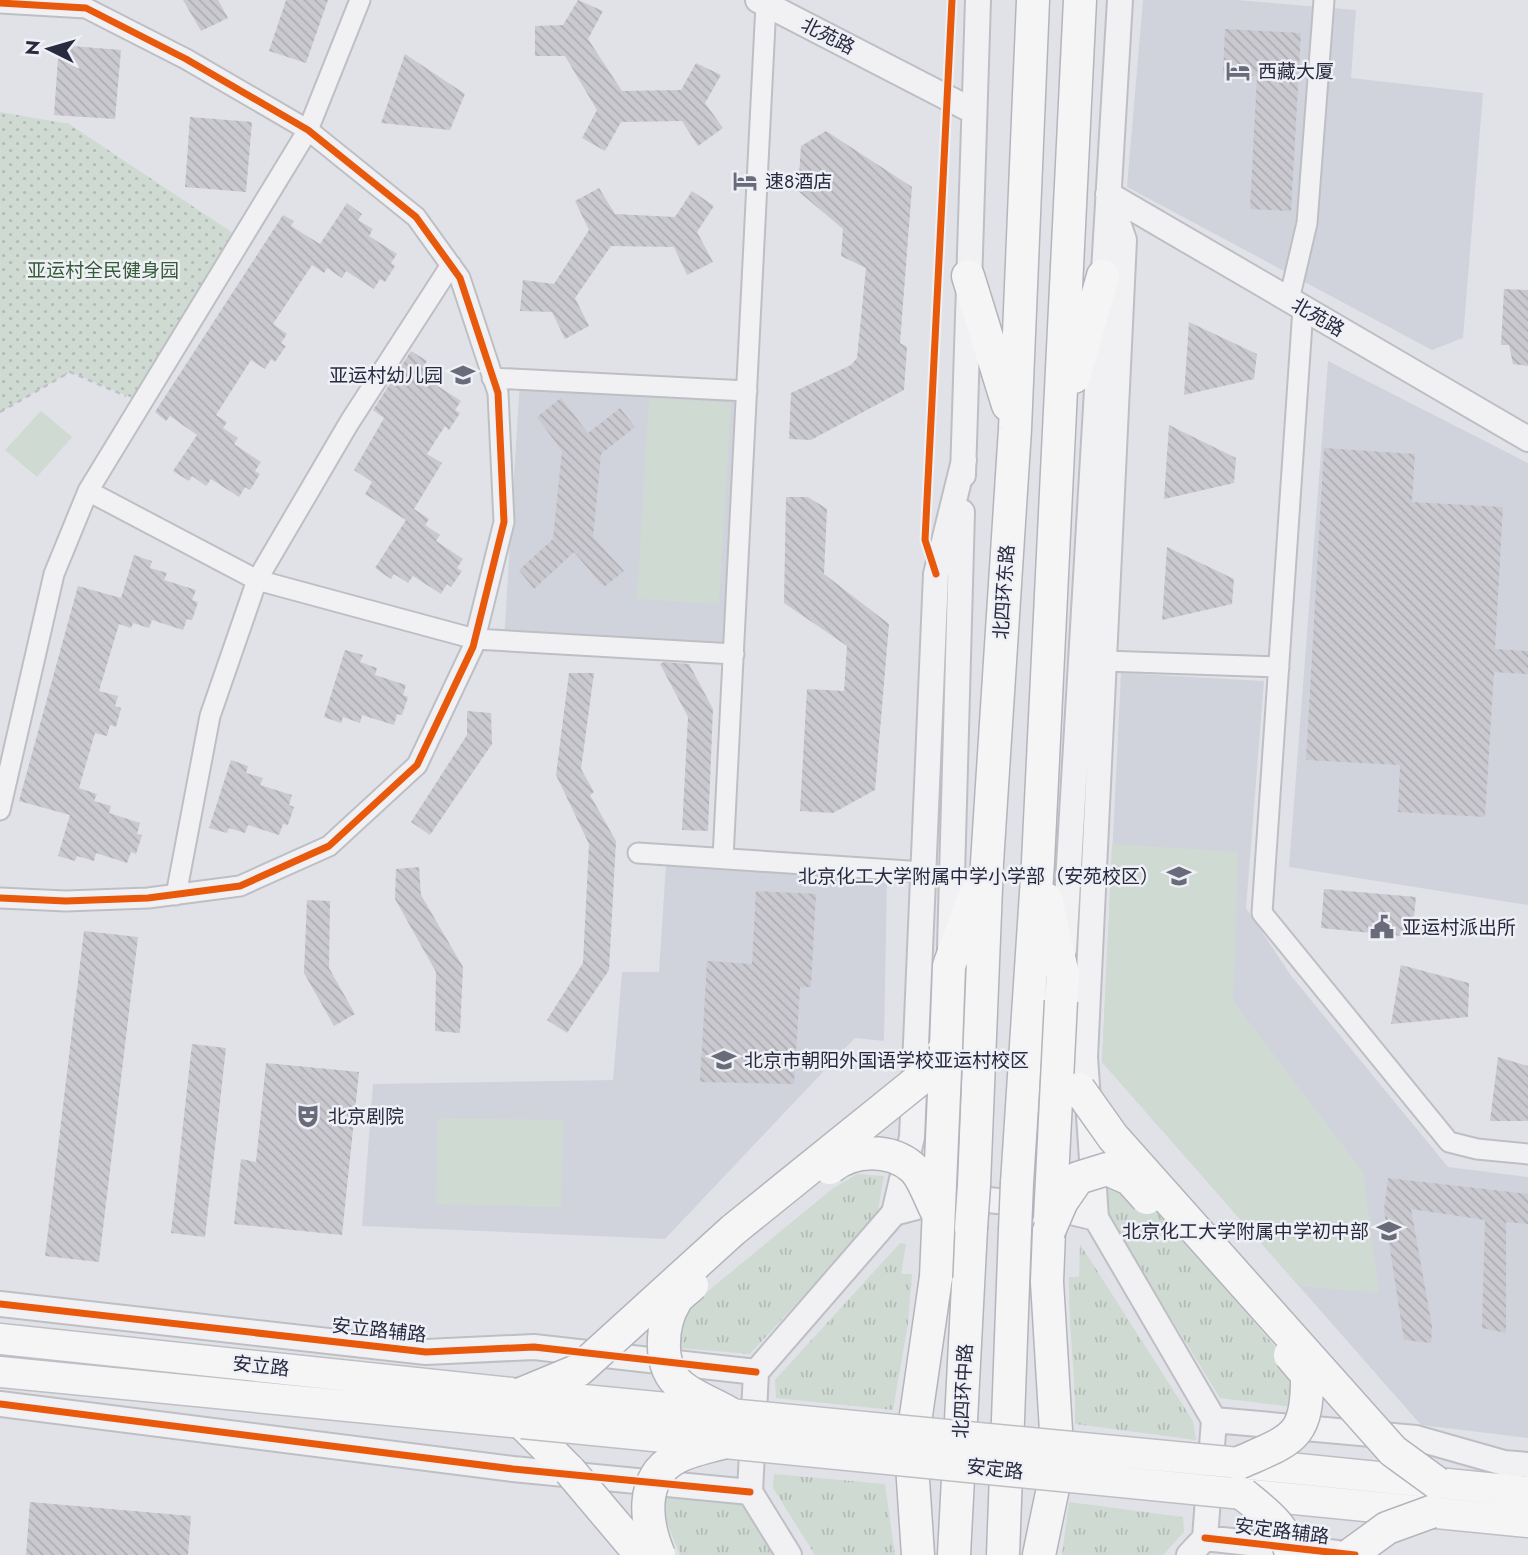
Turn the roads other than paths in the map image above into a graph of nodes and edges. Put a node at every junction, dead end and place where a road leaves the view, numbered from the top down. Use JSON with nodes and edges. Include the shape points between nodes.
{"nodes":[{"id":1,"x":360,"y":0,"type":"edge"},
{"id":2,"x":978,"y":0,"type":"edge"},
{"id":3,"x":1033,"y":0,"type":"edge"},
{"id":4,"x":1080,"y":0,"type":"edge"},
{"id":5,"x":1120,"y":0,"type":"edge"},
{"id":6,"x":1324,"y":0,"type":"edge"},
{"id":7,"x":762,"y":2,"type":"edge"},
{"id":8,"x":0,"y":3,"type":"edge"},
{"id":9,"x":973,"y":111,"type":"junction"},
{"id":10,"x":308,"y":130,"type":"junction"},
{"id":11,"x":1108,"y":194,"type":"junction"},
{"id":12,"x":451,"y":265,"type":"junction"},
{"id":13,"x":968,"y":276,"type":"junction"},
{"id":14,"x":1103,"y":276,"type":"junction"},
{"id":15,"x":1296,"y":304,"type":"junction"},
{"id":16,"x":492,"y":378,"type":"junction"},
{"id":17,"x":747,"y":391,"type":"junction"},
{"id":18,"x":1059,"y":426,"type":"junction"},
{"id":19,"x":1015,"y":429,"type":"junction"},
{"id":20,"x":1528,"y":439,"type":"edge"},
{"id":21,"x":964,"y":460,"type":"junction"},
{"id":22,"x":88,"y":491,"type":"junction"},
{"id":23,"x":257,"y":580,"type":"junction"},
{"id":24,"x":475,"y":639,"type":"junction"},
{"id":25,"x":734,"y":654,"type":"junction"},
{"id":26,"x":1104,"y":661,"type":"junction"},
{"id":27,"x":1279,"y":667,"type":"junction"},
{"id":28,"x":0,"y":810,"type":"edge"},
{"id":29,"x":638,"y":852,"type":"dead end"},
{"id":30,"x":723,"y":858,"type":"junction"},
{"id":31,"x":1038,"y":862,"type":"junction"},
{"id":32,"x":987,"y":863,"type":"junction"},
{"id":33,"x":924,"y":872,"type":"junction"},
{"id":34,"x":176,"y":895,"type":"junction"},
{"id":35,"x":0,"y":898,"type":"edge"},
{"id":36,"x":949,"y":966,"type":"junction"},
{"id":37,"x":1062,"y":988,"type":"junction"},
{"id":38,"x":946,"y":1047,"type":"junction"},
{"id":39,"x":1059,"y":1047,"type":"junction"},
{"id":40,"x":1528,"y":1154,"type":"edge"},
{"id":41,"x":974,"y":1185,"type":"joint"},
{"id":42,"x":937,"y":1212,"type":"junction"},
{"id":43,"x":894,"y":1213,"type":"junction"},
{"id":44,"x":1096,"y":1218,"type":"junction"},
{"id":45,"x":1049,"y":1231,"type":"junction"},
{"id":46,"x":0,"y":1304,"type":"edge"},
{"id":47,"x":0,"y":1339,"type":"edge"},
{"id":48,"x":0,"y":1372,"type":"edge"},
{"id":49,"x":756,"y":1372,"type":"junction"},
{"id":50,"x":463,"y":1401,"type":"junction"},
{"id":51,"x":0,"y":1404,"type":"edge"},
{"id":52,"x":522,"y":1408,"type":"junction"},
{"id":53,"x":1214,"y":1420,"type":"junction"},
{"id":54,"x":727,"y":1427,"type":"junction"},
{"id":55,"x":1239,"y":1463,"type":"junction"},
{"id":56,"x":1528,"y":1465,"type":"edge"},
{"id":57,"x":750,"y":1492,"type":"junction"},
{"id":58,"x":1528,"y":1492,"type":"edge"},
{"id":59,"x":1243,"y":1494,"type":"junction"},
{"id":60,"x":1434,"y":1497,"type":"junction"},
{"id":61,"x":1528,"y":1522,"type":"edge"},
{"id":62,"x":1197,"y":1546,"type":"edge"},
{"id":63,"x":641,"y":1555,"type":"edge"},
{"id":64,"x":659,"y":1555,"type":"edge"},
{"id":65,"x":789,"y":1555,"type":"edge"},
{"id":66,"x":918,"y":1555,"type":"edge"},
{"id":67,"x":954,"y":1555,"type":"edge"},
{"id":68,"x":1003,"y":1555,"type":"edge"},
{"id":69,"x":1039,"y":1555,"type":"edge"},
{"id":70,"x":1291,"y":1555,"type":"edge"},
{"id":71,"x":1353,"y":1555,"type":"edge"}],
"edges":[{"from":1,"to":10,"type":"street"},
{"from":2,"to":9,"type":"street"},
{"from":3,"to":19,"type":"highway","name":"北四环东路"},
{"from":4,"to":18,"type":"highway"},
{"from":5,"to":11,"type":"street"},
{"from":6,"to":15,"type":"street","via":[[1307,223]]},
{"from":7,"to":9,"type":"street","name":"北苑路"},
{"from":7,"to":17,"type":"street"},
{"from":8,"to":10,"type":"street","via":[[86,8],[186,58]]},
{"from":9,"to":13,"type":"street"},
{"from":10,"to":12,"type":"street","via":[[416,217]]},
{"from":10,"to":22,"type":"street"},
{"from":11,"to":14,"type":"street"},
{"from":11,"to":15,"type":"street","name":"北苑路"},
{"from":11,"to":26,"type":"street","via":[[1124,240]]},
{"from":12,"to":16,"type":"street","via":[[460,278]]},
{"from":12,"to":23,"type":"street","via":[[349,423]]},
{"from":13,"to":19,"type":"highway"},
{"from":13,"to":21,"type":"street"},
{"from":14,"to":18,"type":"highway"},
{"from":14,"to":37,"type":"street"},
{"from":15,"to":20,"type":"street","name":"北苑路"},
{"from":15,"to":27,"type":"street"},
{"from":16,"to":17,"type":"street"},
{"from":16,"to":24,"type":"street","via":[[498,393],[504,522]]},
{"from":17,"to":25,"type":"street"},
{"from":18,"to":31,"type":"highway"},
{"from":19,"to":32,"type":"highway","name":"北四环东路"},
{"from":21,"to":33,"type":"street","via":[[936,573]]},
{"from":21,"to":36,"type":"street"},
{"from":22,"to":23,"type":"street"},
{"from":22,"to":28,"type":"street","via":[[54,574]]},
{"from":23,"to":24,"type":"street"},
{"from":23,"to":34,"type":"street","via":[[209,716]]},
{"from":24,"to":25,"type":"street"},
{"from":24,"to":34,"type":"street","via":[[417,765],[330,846],[240,886]]},
{"from":25,"to":30,"type":"street"},
{"from":26,"to":27,"type":"street"},
{"from":26,"to":44,"type":"street","via":[[1085,1057]]},
{"from":27,"to":40,"type":"street","via":[[1262,913],[1449,1142]]},
{"from":29,"to":30,"type":"street"},
{"from":30,"to":33,"type":"street"},
{"from":31,"to":37,"type":"highway"},
{"from":31,"to":68,"type":"highway","bridge":true,"via":[[1017,1183]]},
{"from":32,"to":36,"type":"highway"},
{"from":32,"to":41,"type":"highway","name":"北四环东路"},
{"from":33,"to":43,"type":"street","via":[[912,1138]]},
{"from":34,"to":35,"type":"street","via":[[66,901]]},
{"from":36,"to":38,"type":"highway"},
{"from":37,"to":39,"type":"highway","bridge":true},
{"from":38,"to":42,"type":"highway","bridge":true},
{"from":38,"to":52,"type":"highway","bridge":true,"via":[[930,1071],[896,1101],[733,1230],[579,1370]]},
{"from":39,"to":45,"type":"highway","bridge":true},
{"from":39,"to":60,"type":"highway","bridge":true,"via":[[1079,1089],[1114,1137]]},
{"from":41,"to":67,"type":"highway","name":"北四环中路","bridge":true},
{"from":42,"to":54,"type":"highway","bridge":true,"via":[[914,1168],[868,1152],[837,1163],[677,1298],[663,1338],[666,1365],[680,1385]]},
{"from":42,"to":66,"type":"highway","bridge":true,"via":[[936,1278],[911,1450]]},
{"from":43,"to":44,"type":"street","via":[[956,1197],[1041,1205]]},
{"from":43,"to":49,"type":"street"},
{"from":44,"to":53,"type":"street"},
{"from":45,"to":55,"type":"highway","bridge":true,"via":[[1078,1178],[1107,1169],[1130,1179],[1307,1375],[1302,1425],[1280,1445]]},
{"from":45,"to":69,"type":"highway","via":[[1058,1464]]},
{"from":46,"to":49,"type":"street","name":"安立路辅路","via":[[425,1352],[534,1347]]},
{"from":47,"to":50,"type":"main road","name":"安立路"},
{"from":48,"to":50,"type":"main road","name":"安立路"},
{"from":49,"to":57,"type":"street"},
{"from":50,"to":52,"type":"main road","name":"安立路"},
{"from":51,"to":57,"type":"street","via":[[513,1469]]},
{"from":52,"to":54,"type":"main road","name":"安定路","bridge":true},
{"from":52,"to":63,"type":"highway","bridge":true},
{"from":53,"to":56,"type":"street","via":[[1416,1438],[1504,1463]]},
{"from":53,"to":62,"type":"street"},
{"from":54,"to":55,"type":"main road","name":"安定路","bridge":true},
{"from":54,"to":59,"type":"main road","name":"安定路","bridge":true},
{"from":54,"to":64,"type":"highway","bridge":true,"via":[[657,1470],[648,1495],[649,1523]]},
{"from":55,"to":60,"type":"main road","name":"安定路","bridge":true},
{"from":57,"to":65,"type":"street"},
{"from":58,"to":60,"type":"main road","name":"安定路","via":[[1478,1487]]},
{"from":59,"to":60,"type":"main road","name":"安定路","bridge":true},
{"from":59,"to":70,"type":"highway","bridge":true,"via":[[1271,1516],[1289,1542]]},
{"from":60,"to":61,"type":"main road","name":"安定路","via":[[1474,1517]]},
{"from":60,"to":71,"type":"highway","bridge":true},
{"from":62,"to":71,"type":"street","name":"安定路辅路"}]}
